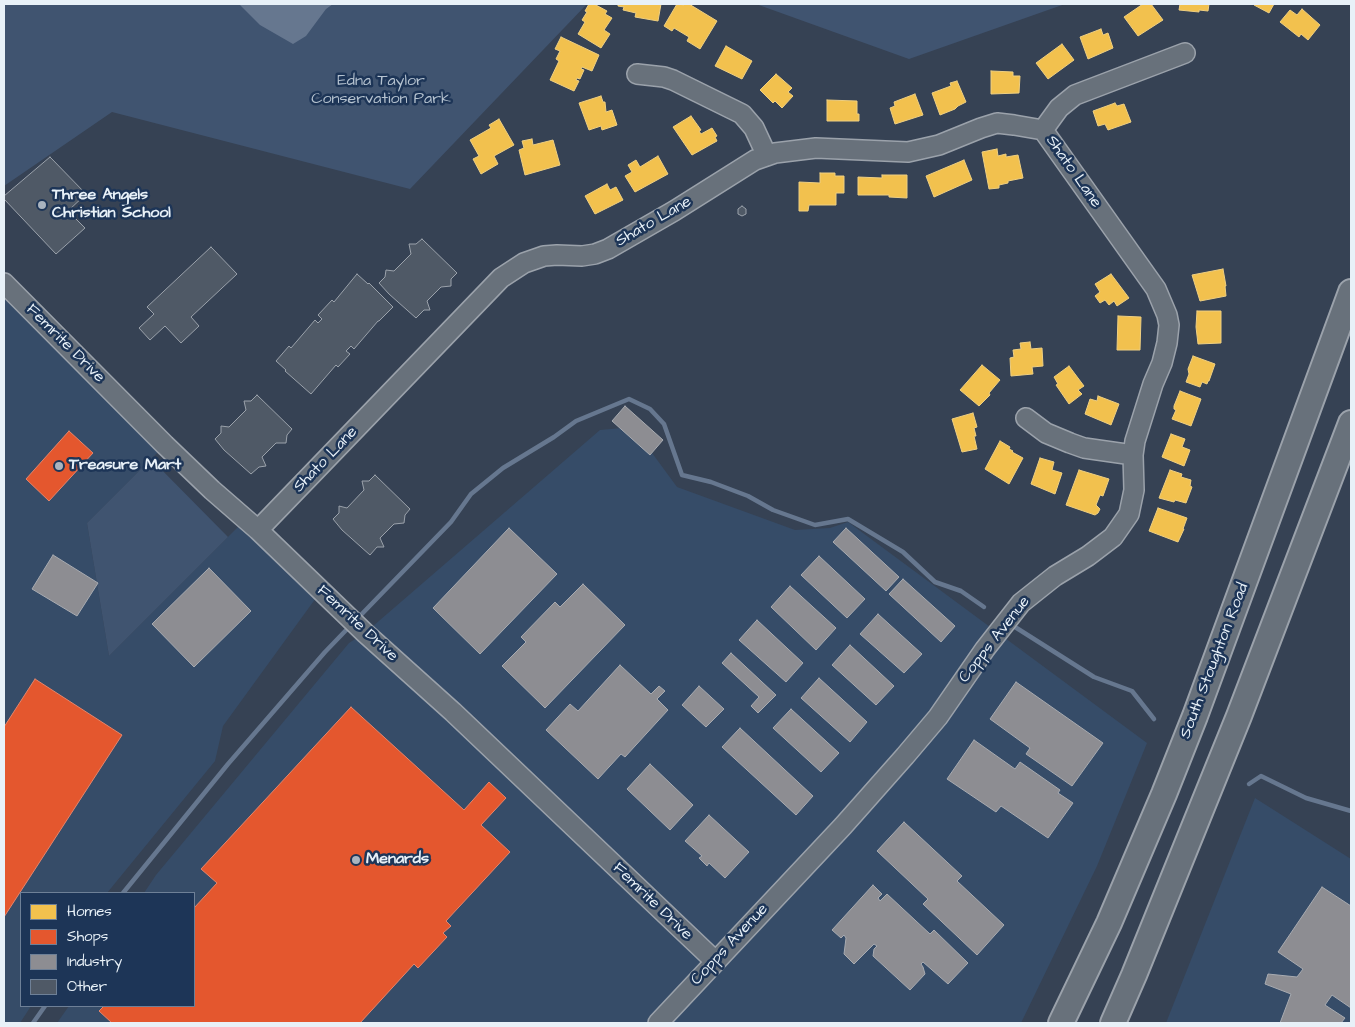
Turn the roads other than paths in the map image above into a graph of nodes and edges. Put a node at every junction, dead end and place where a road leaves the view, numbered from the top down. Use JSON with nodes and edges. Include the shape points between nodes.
{"nodes":[{"id":1,"x":1185,"y":53,"type":"dead end"},
{"id":2,"x":637,"y":74,"type":"dead end"},
{"id":3,"x":1043,"y":130,"type":"junction"},
{"id":4,"x":766,"y":156,"type":"junction"},
{"id":5,"x":1103,"y":215,"type":"joint"},
{"id":6,"x":4,"y":283,"type":"edge"},
{"id":7,"x":1351,"y":292,"type":"edge"},
{"id":8,"x":1026,"y":418,"type":"dead end"},
{"id":9,"x":1351,"y":423,"type":"edge"},
{"id":10,"x":1133,"y":455,"type":"junction"},
{"id":11,"x":258,"y":530,"type":"junction"},
{"id":12,"x":715,"y":961,"type":"junction"},
{"id":13,"x":1061,"y":1021,"type":"edge"},
{"id":14,"x":658,"y":1023,"type":"edge"},
{"id":15,"x":1113,"y":1023,"type":"edge"}],
"edges":[{"from":1,"to":3,"type":"street","via":[[1075,95],[1059,108]]},
{"from":2,"to":4,"type":"street","via":[[673,80],[742,114],[754,128]]},
{"from":3,"to":4,"type":"street","name":"Shato Lane","via":[[997,123],[939,145],[908,152],[816,148]]},
{"from":3,"to":5,"type":"street","name":"Shato Lane"},
{"from":4,"to":11,"type":"street","name":"Shato Lane","via":[[608,249],[582,256],[535,258],[507,274]]},
{"from":5,"to":10,"type":"street","name":"Copps Avenue","via":[[1156,289],[1168,320],[1162,363]]},
{"from":6,"to":11,"type":"street","name":"Femrite Drive","via":[[165,445]]},
{"from":7,"to":13,"type":"main road","name":"South Stoughton Road","via":[[1181,751],[1110,923]]},
{"from":8,"to":10,"type":"street","via":[[1046,433],[1070,444]]},
{"from":9,"to":15,"type":"main road","via":[[1239,716]]},
{"from":10,"to":12,"type":"street","name":"Copps Avenue","via":[[1133,502],[1122,527],[1088,556],[1055,576],[1021,603],[938,717],[905,756]]},
{"from":11,"to":12,"type":"street","name":"Femrite Drive"},
{"from":12,"to":14,"type":"street","name":"Copps Avenue"}]}
